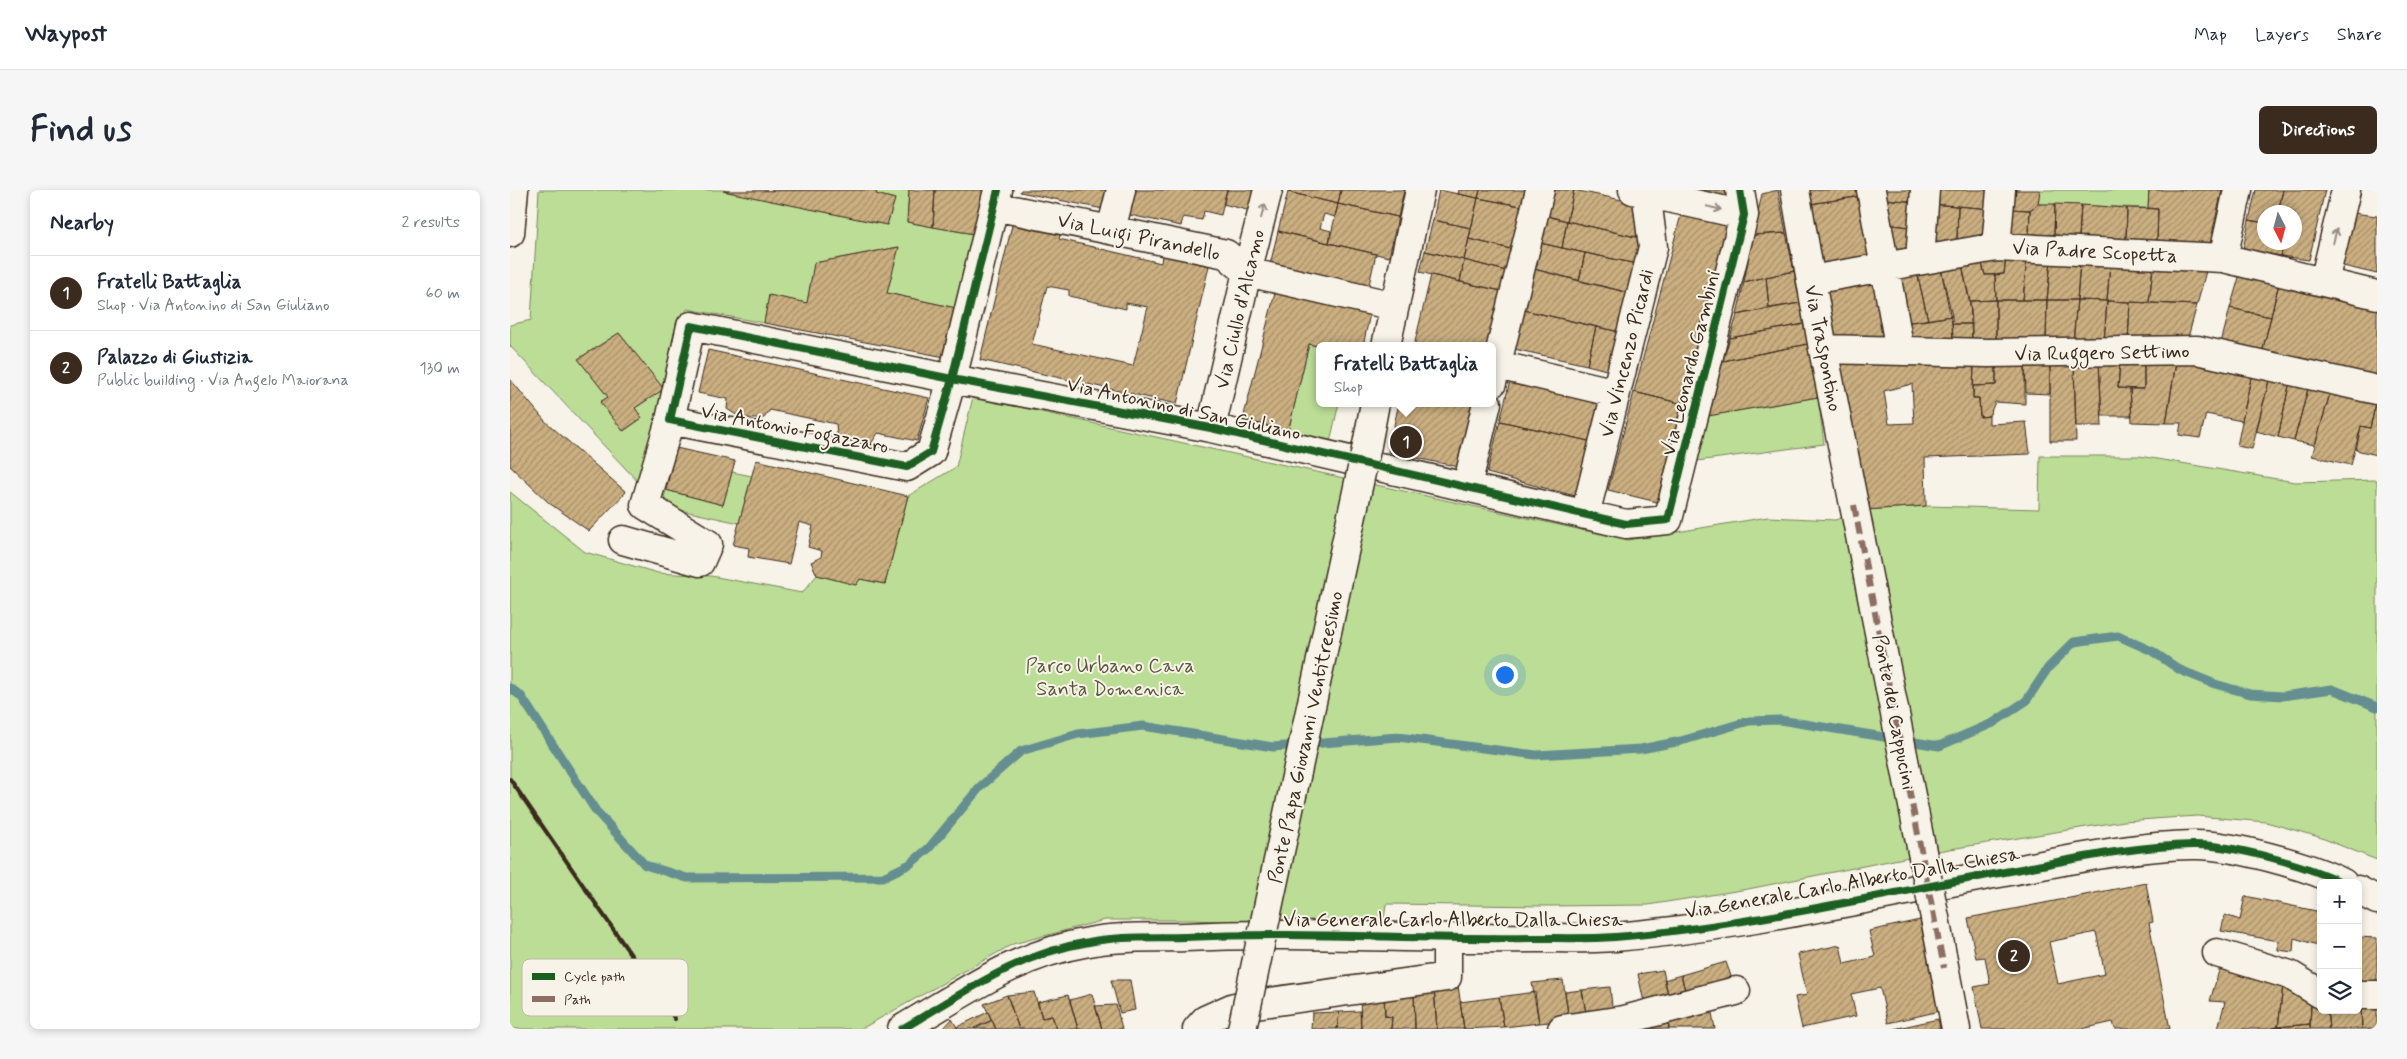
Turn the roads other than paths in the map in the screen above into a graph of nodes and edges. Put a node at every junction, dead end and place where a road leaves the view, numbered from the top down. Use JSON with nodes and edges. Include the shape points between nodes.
{"nodes":[{"id":1,"x":514,"y":190,"type":"edge"},
{"id":2,"x":1121,"y":190,"type":"edge"},
{"id":3,"x":1268,"y":190,"type":"edge"},
{"id":4,"x":1420,"y":190,"type":"edge"},
{"id":5,"x":1540,"y":190,"type":"edge"},
{"id":6,"x":1795,"y":190,"type":"edge"},
{"id":7,"x":1871,"y":190,"type":"edge"},
{"id":8,"x":1925,"y":190,"type":"edge"},
{"id":9,"x":2001,"y":190,"type":"edge"},
{"id":10,"x":2238,"y":190,"type":"edge"},
{"id":11,"x":2346,"y":190,"type":"edge"},
{"id":12,"x":1642,"y":191,"type":"edge"},
{"id":13,"x":996,"y":198,"type":"edge"},
{"id":14,"x":1742,"y":202,"type":"edge"},
{"id":15,"x":1112,"y":230,"type":"junction"},
{"id":16,"x":510,"y":232,"type":"edge"},
{"id":17,"x":1996,"y":246,"type":"junction"},
{"id":18,"x":2223,"y":258,"type":"junction"},
{"id":19,"x":1920,"y":260,"type":"junction"},
{"id":20,"x":1885,"y":266,"type":"junction"},
{"id":21,"x":1247,"y":272,"type":"junction"},
{"id":22,"x":1811,"y":280,"type":"junction"},
{"id":23,"x":2324,"y":282,"type":"junction"},
{"id":24,"x":2377,"y":295,"type":"edge"},
{"id":25,"x":1394,"y":306,"type":"junction"},
{"id":26,"x":691,"y":326,"type":"joint"},
{"id":27,"x":1387,"y":342,"type":"edge"},
{"id":28,"x":1823,"y":349,"type":"junction"},
{"id":29,"x":1900,"y":351,"type":"junction"},
{"id":30,"x":1496,"y":370,"type":"edge"},
{"id":31,"x":1496,"y":374,"type":"edge"},
{"id":32,"x":952,"y":379,"type":"junction"},
{"id":33,"x":2377,"y":390,"type":"edge"},
{"id":34,"x":1616,"y":393,"type":"junction"},
{"id":35,"x":1374,"y":407,"type":"edge"},
{"id":36,"x":1486,"y":407,"type":"edge"},
{"id":37,"x":670,"y":420,"type":"junction"},
{"id":38,"x":1211,"y":428,"type":"junction"},
{"id":39,"x":1467,"y":486,"type":"junction"},
{"id":40,"x":1854,"y":505,"type":"joint"},
{"id":41,"x":1585,"y":515,"type":"junction"},
{"id":42,"x":1668,"y":520,"type":"joint"},
{"id":43,"x":623,"y":540,"type":"dead end"},
{"id":44,"x":2336,"y":879,"type":"edge"},
{"id":45,"x":2362,"y":892,"type":"edge"},
{"id":46,"x":2377,"y":900,"type":"edge"},
{"id":47,"x":1447,"y":939,"type":"junction"},
{"id":48,"x":2217,"y":953,"type":"dead end"},
{"id":49,"x":1736,"y":991,"type":"dead end"},
{"id":50,"x":2317,"y":992,"type":"edge"},
{"id":51,"x":2362,"y":995,"type":"edge"},
{"id":52,"x":2377,"y":995,"type":"edge"},
{"id":53,"x":902,"y":1029,"type":"edge"},
{"id":54,"x":1196,"y":1029,"type":"edge"},
{"id":55,"x":1242,"y":1029,"type":"edge"},
{"id":56,"x":1562,"y":1029,"type":"edge"},
{"id":57,"x":1956,"y":1029,"type":"edge"}],
"edges":[{"from":1,"to":16,"type":"street"},
{"from":2,"to":15,"type":"street"},
{"from":21,"to":3,"type":"street","name":"Via Ciullo d'Alcamo","one_way":true},
{"from":4,"to":25,"type":"street"},
{"from":5,"to":30,"type":"street"},
{"from":6,"to":22,"type":"street","name":"Via Traspontino"},
{"from":7,"to":20,"type":"street"},
{"from":8,"to":19,"type":"street"},
{"from":9,"to":17,"type":"street"},
{"from":10,"to":18,"type":"street"},
{"from":23,"to":11,"type":"street","one_way":true},
{"from":12,"to":14,"type":"street","one_way":true},
{"from":12,"to":34,"type":"street","name":"Via Vincenzo Picardi","via":[[1653,247]]},
{"from":13,"to":15,"type":"street","name":"Via Luigi Pirandello"},
{"from":13,"to":32,"type":"street","name":"Via Antonio Fogazzaro"},
{"from":14,"to":42,"type":"street","name":"Via Leonardo Gambini"},
{"from":15,"to":21,"type":"street","name":"Via Luigi Pirandello","via":[[1226,254]]},
{"from":17,"to":18,"type":"street","name":"Via Padre Scopetta"},
{"from":17,"to":19,"type":"street","name":"Via Padre Scopetta"},
{"from":18,"to":23,"type":"street","name":"Via Padre Scopetta"},
{"from":19,"to":20,"type":"street","name":"Via Padre Scopetta"},
{"from":20,"to":22,"type":"street","name":"Via Padre Scopetta"},
{"from":20,"to":29,"type":"street"},
{"from":21,"to":25,"type":"street","name":"Via Luigi Pirandello"},
{"from":21,"to":38,"type":"street","name":"Via Ciullo d'Alcamo"},
{"from":22,"to":28,"type":"street","name":"Via Traspontino"},
{"from":23,"to":24,"type":"street","name":"Via Padre Scopetta"},
{"from":25,"to":27,"type":"street"},
{"from":26,"to":32,"type":"street","name":"Via Antonino di San Giuliano"},
{"from":26,"to":37,"type":"street","name":"Via Antonio Fogazzaro"},
{"from":28,"to":29,"type":"street","name":"Via Ruggero Settimo"},
{"from":28,"to":40,"type":"street","name":"Via Traspontino"},
{"from":29,"to":33,"type":"street","name":"Via Ruggero Settimo","via":[[2196,350]]},
{"from":31,"to":34,"type":"street"},
{"from":32,"to":37,"type":"street","name":"Via Antonio Fogazzaro","via":[[931,452],[907,467]]},
{"from":32,"to":38,"type":"street","name":"Via Antonino di San Giuliano"},
{"from":34,"to":41,"type":"street","name":"Via Vincenzo Picardi"},
{"from":35,"to":55,"type":"street","name":"Ponte Papa Giovanni Ventitreesimo","bridge":true},
{"from":36,"to":39,"type":"street"},
{"from":37,"to":43,"type":"street","via":[[645,505],[708,544],[700,562]]},
{"from":38,"to":39,"type":"street","name":"Via Antonino di San Giuliano"},
{"from":39,"to":41,"type":"street","name":"Via Antonino di San Giuliano"},
{"from":40,"to":57,"type":"street","name":"Ponte dei Cappucini","bridge":true},
{"from":41,"to":42,"type":"street","name":"Via Antonino di San Giuliano","via":[[1626,524]]},
{"from":44,"to":47,"type":"street","name":"Via Generale Carlo Alberto Dalla Chiesa","via":[[2277,860],[2194,845],[2112,852],[1704,927],[1612,937]]},
{"from":45,"to":46,"type":"street"},
{"from":47,"to":53,"type":"street","name":"Via Generale Carlo Alberto Dalla Chiesa","via":[[1230,935],[1091,941],[1041,952],[1015,962]]},
{"from":47,"to":54,"type":"street","via":[[1447,977],[1234,1007],[1204,1020]]},
{"from":48,"to":50,"type":"street","via":[[2290,975]]},
{"from":49,"to":56,"type":"street","via":[[1624,1020]]},
{"from":51,"to":52,"type":"street"}]}
